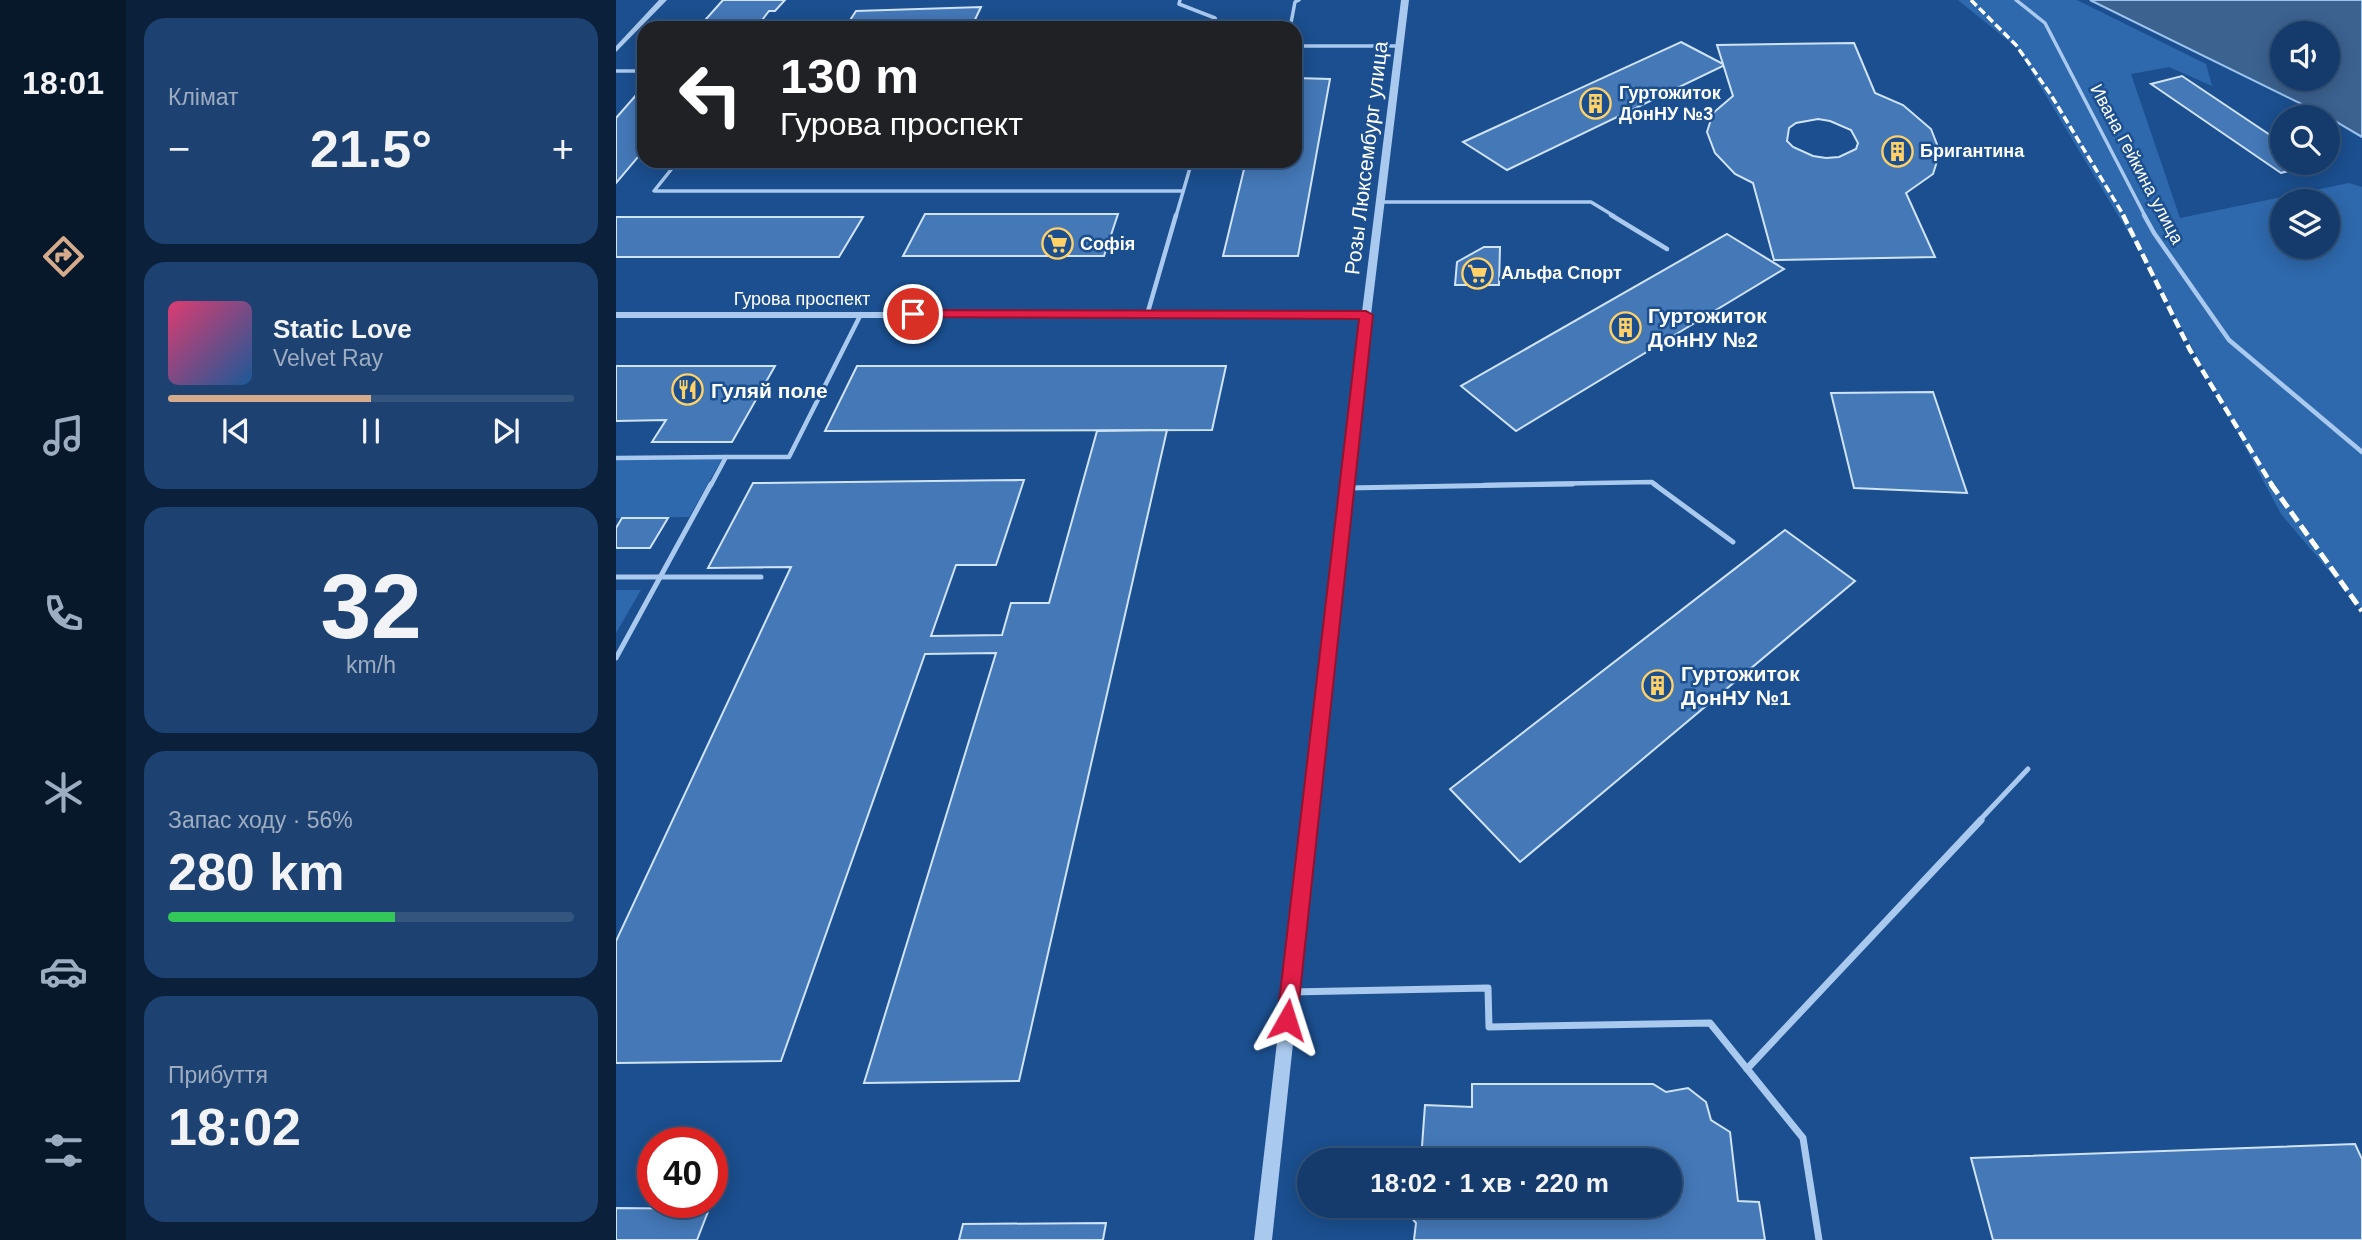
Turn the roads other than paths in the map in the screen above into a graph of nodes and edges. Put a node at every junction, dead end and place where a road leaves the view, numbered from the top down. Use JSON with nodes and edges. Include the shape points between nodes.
{"nodes":[{"id":1,"x":663,"y":0,"type":"edge"},
{"id":2,"x":1180,"y":0,"type":"edge"},
{"id":3,"x":1299,"y":0,"type":"edge"},
{"id":4,"x":1405,"y":0,"type":"edge"},
{"id":5,"x":2016,"y":0,"type":"edge"},
{"id":6,"x":643,"y":21,"type":"edge"},
{"id":7,"x":1216,"y":21,"type":"edge"},
{"id":8,"x":1291,"y":21,"type":"edge"},
{"id":9,"x":637,"y":28,"type":"edge"},
{"id":10,"x":1302,"y":46,"type":"edge"},
{"id":11,"x":1400,"y":46,"type":"junction"},
{"id":12,"x":616,"y":50,"type":"edge"},
{"id":13,"x":616,"y":71,"type":"edge"},
{"id":14,"x":637,"y":71,"type":"edge"},
{"id":15,"x":672,"y":168,"type":"edge"},
{"id":16,"x":1190,"y":168,"type":"edge"},
{"id":17,"x":1184,"y":191,"type":"junction"},
{"id":18,"x":1380,"y":202,"type":"junction"},
{"id":19,"x":1667,"y":249,"type":"dead end"},
{"id":20,"x":861,"y":314,"type":"junction"},
{"id":21,"x":616,"y":315,"type":"edge"},
{"id":22,"x":1147,"y":315,"type":"junction"},
{"id":23,"x":1366,"y":315,"type":"junction"},
{"id":24,"x":2362,"y":452,"type":"edge"},
{"id":25,"x":726,"y":457,"type":"junction"},
{"id":26,"x":616,"y":458,"type":"edge"},
{"id":27,"x":1347,"y":488,"type":"junction"},
{"id":28,"x":1733,"y":541,"type":"dead end"},
{"id":29,"x":661,"y":576,"type":"junction"},
{"id":30,"x":616,"y":577,"type":"edge"},
{"id":31,"x":761,"y":577,"type":"dead end"},
{"id":32,"x":616,"y":658,"type":"edge"},
{"id":33,"x":2028,"y":769,"type":"dead end"},
{"id":34,"x":1290,"y":992,"type":"junction"},
{"id":35,"x":1747,"y":1069,"type":"junction"},
{"id":36,"x":1263,"y":1240,"type":"edge"},
{"id":37,"x":1819,"y":1240,"type":"edge"}],
"edges":[{"from":1,"to":6,"type":"street"},
{"from":2,"to":7,"type":"lane","via":[[1179,4]]},
{"from":3,"to":8,"type":"lane"},
{"from":4,"to":11,"type":"street","name":"Розы Люксембург улица"},
{"from":5,"to":24,"type":"lane","name":"Ивана Гейкина улица","via":[[2045,23],[2154,233],[2229,340]]},
{"from":9,"to":12,"type":"street"},
{"from":10,"to":11,"type":"lane"},
{"from":11,"to":18,"type":"street","name":"Розы Люксембург улица"},
{"from":13,"to":14,"type":"lane"},
{"from":15,"to":17,"type":"lane","via":[[654,191]]},
{"from":16,"to":17,"type":"lane"},
{"from":17,"to":22,"type":"lane"},
{"from":18,"to":19,"type":"lane","via":[[1591,202]]},
{"from":18,"to":23,"type":"street","name":"Розы Люксембург улица"},
{"from":20,"to":21,"type":"street","name":"Гурова проспект"},
{"from":20,"to":22,"type":"street","name":"Гурова проспект"},
{"from":20,"to":25,"type":"lane","via":[[789,457]]},
{"from":22,"to":23,"type":"street","name":"Гурова проспект"},
{"from":23,"to":27,"type":"street","name":"Розы Люксембург улица"},
{"from":25,"to":26,"type":"lane"},
{"from":25,"to":29,"type":"lane"},
{"from":27,"to":28,"type":"lane","via":[[1652,482]]},
{"from":27,"to":34,"type":"street","name":"Розы Люксембург улица"},
{"from":29,"to":30,"type":"lane"},
{"from":29,"to":31,"type":"lane"},
{"from":29,"to":32,"type":"lane"},
{"from":33,"to":35,"type":"lane"},
{"from":34,"to":35,"type":"lane","via":[[1488,988],[1489,1027],[1710,1023]]},
{"from":34,"to":36,"type":"street","name":"Розы Люксембург улица"},
{"from":35,"to":37,"type":"lane","via":[[1803,1138]]}]}
